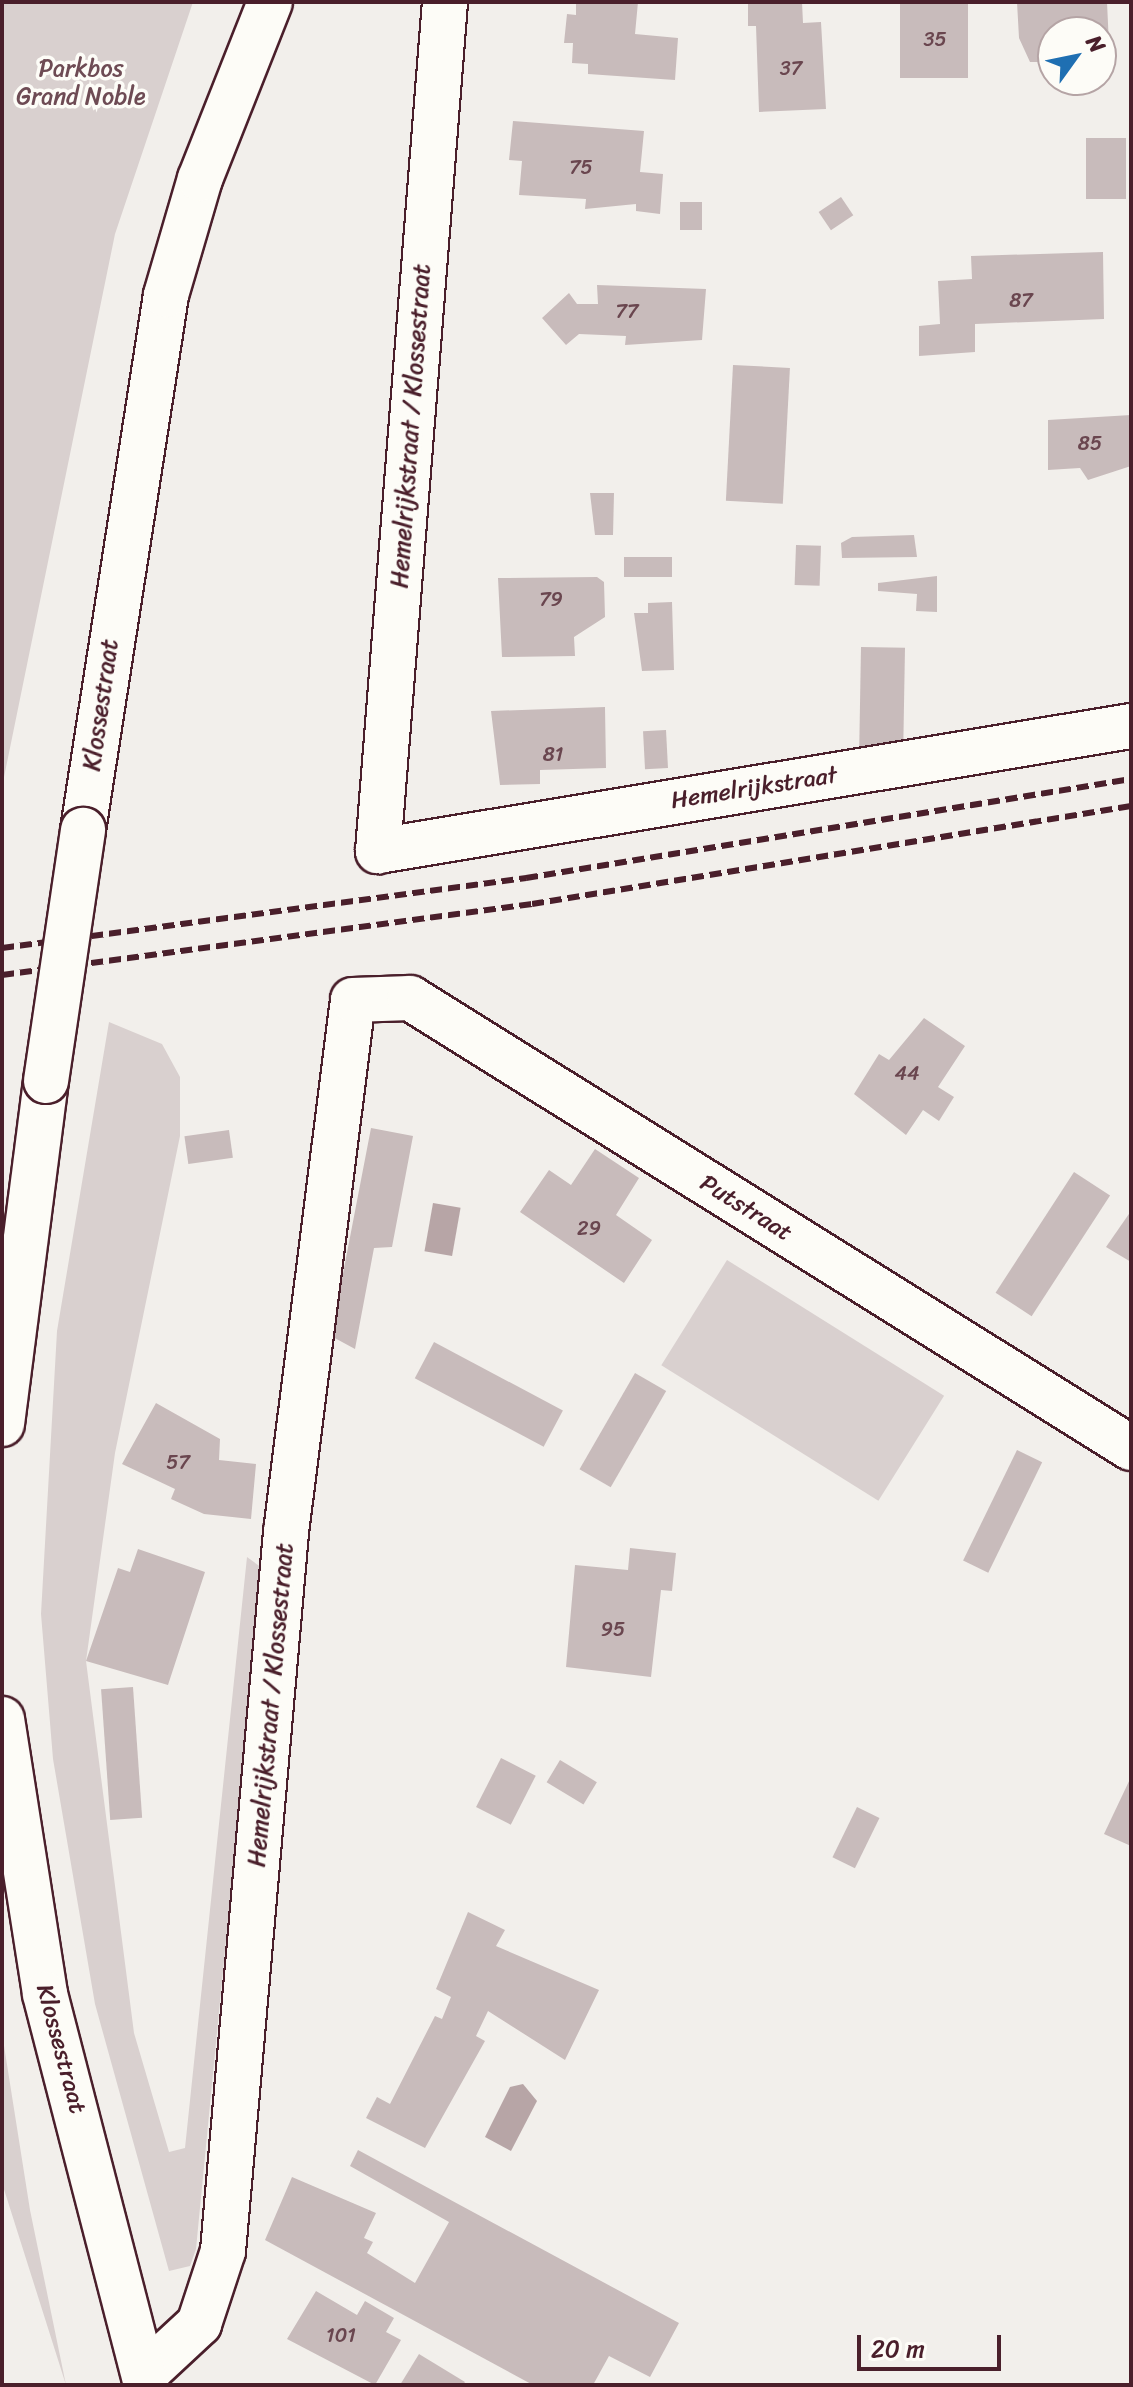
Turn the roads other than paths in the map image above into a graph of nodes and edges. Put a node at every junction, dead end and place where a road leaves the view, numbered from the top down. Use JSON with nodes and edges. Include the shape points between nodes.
{"nodes":[{"id":1,"x":270,"y":2,"type":"edge"},
{"id":2,"x":445,"y":2,"type":"edge"},
{"id":3,"x":1131,"y":726,"type":"edge"},
{"id":4,"x":378,"y":851,"type":"joint"},
{"id":5,"x":353,"y":1000,"type":"joint"},
{"id":6,"x":2,"y":1424,"type":"edge"},
{"id":7,"x":1131,"y":1448,"type":"edge"},
{"id":8,"x":2,"y":1719,"type":"edge"},
{"id":9,"x":145,"y":2379,"type":"edge"}],
"edges":[{"from":1,"to":6,"type":"street","name":"Klossestraat","bridge":true,"via":[[200,179],[166,295],[46,1081]]},
{"from":2,"to":4,"type":"street","name":"Hemelrijkstraat / Klossestraat"},
{"from":3,"to":4,"type":"street","name":"Hemelrijkstraat"},
{"from":5,"to":7,"type":"street","name":"Putstraat","via":[[410,998]]},
{"from":5,"to":9,"type":"street","name":"Hemelrijkstraat / Klossestraat","via":[[286,1532],[223,2251],[199,2324]]},
{"from":8,"to":9,"type":"street","name":"Klossestraat","via":[[45,1994]]}]}
